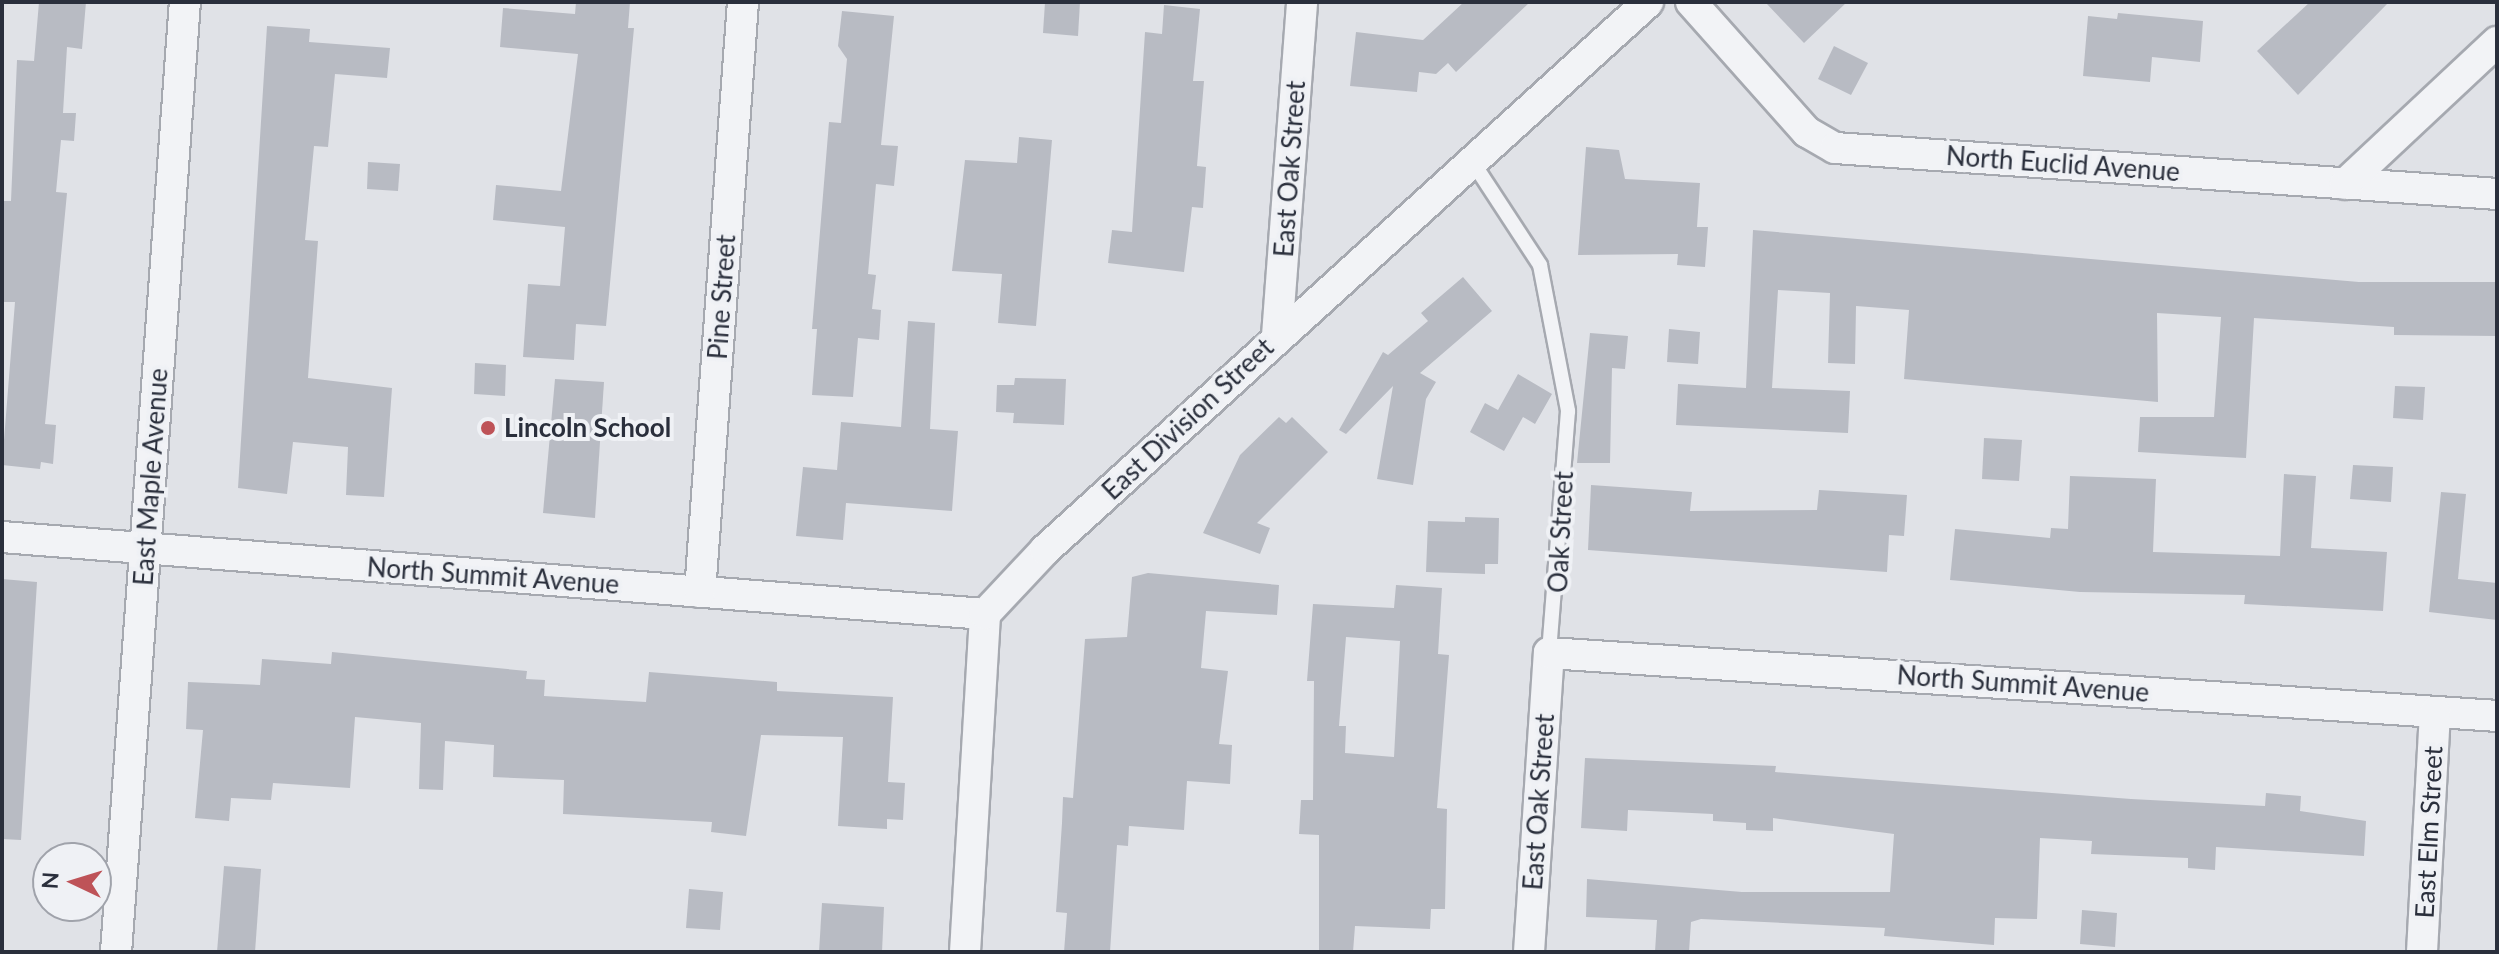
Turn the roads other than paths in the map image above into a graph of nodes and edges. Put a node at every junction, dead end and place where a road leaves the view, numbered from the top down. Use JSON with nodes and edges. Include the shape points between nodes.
{"nodes":[{"id":1,"x":185,"y":2,"type":"edge"},
{"id":2,"x":743,"y":2,"type":"edge"},
{"id":3,"x":1302,"y":2,"type":"edge"},
{"id":4,"x":1648,"y":2,"type":"edge"},
{"id":5,"x":1691,"y":2,"type":"edge"},
{"id":6,"x":2497,"y":42,"type":"edge"},
{"id":7,"x":1472,"y":160,"type":"junction"},
{"id":8,"x":2345,"y":184,"type":"junction"},
{"id":9,"x":2497,"y":194,"type":"edge"},
{"id":10,"x":1277,"y":336,"type":"junction"},
{"id":11,"x":2,"y":537,"type":"edge"},
{"id":12,"x":145,"y":549,"type":"junction"},
{"id":13,"x":700,"y":592,"type":"junction"},
{"id":14,"x":985,"y":614,"type":"junction"},
{"id":15,"x":1549,"y":653,"type":"junction"},
{"id":16,"x":2435,"y":712,"type":"junction"},
{"id":17,"x":2497,"y":716,"type":"edge"},
{"id":18,"x":116,"y":952,"type":"edge"},
{"id":19,"x":965,"y":952,"type":"edge"},
{"id":20,"x":1529,"y":952,"type":"edge"},
{"id":21,"x":2422,"y":952,"type":"edge"}],
"edges":[{"from":1,"to":12,"type":"street","name":"East Maple Avenue"},
{"from":2,"to":13,"type":"street","name":"Pine Street"},
{"from":3,"to":10,"type":"street","name":"East Oak Street"},
{"from":4,"to":7,"type":"street","name":"East Division Street"},
{"from":5,"to":8,"type":"street","name":"North Euclid Avenue","via":[[1807,132],[1835,148]]},
{"from":6,"to":8,"type":"street"},
{"from":7,"to":10,"type":"street","name":"East Division Street"},
{"from":7,"to":15,"type":"lane","name":"Oak Street","via":[[1540,265],[1568,411]]},
{"from":8,"to":9,"type":"street","name":"North Euclid Avenue"},
{"from":10,"to":14,"type":"street","name":"East Division Street"},
{"from":11,"to":12,"type":"street","name":"North Summit Avenue"},
{"from":12,"to":13,"type":"street","name":"North Summit Avenue"},
{"from":12,"to":18,"type":"street","name":"East Maple Avenue"},
{"from":13,"to":14,"type":"street","name":"North Summit Avenue"},
{"from":14,"to":19,"type":"street"},
{"from":15,"to":16,"type":"street","name":"North Summit Avenue"},
{"from":15,"to":20,"type":"street","name":"East Oak Street"},
{"from":16,"to":17,"type":"street","name":"North Summit Avenue"},
{"from":16,"to":21,"type":"street","name":"East Elm Street"}]}
